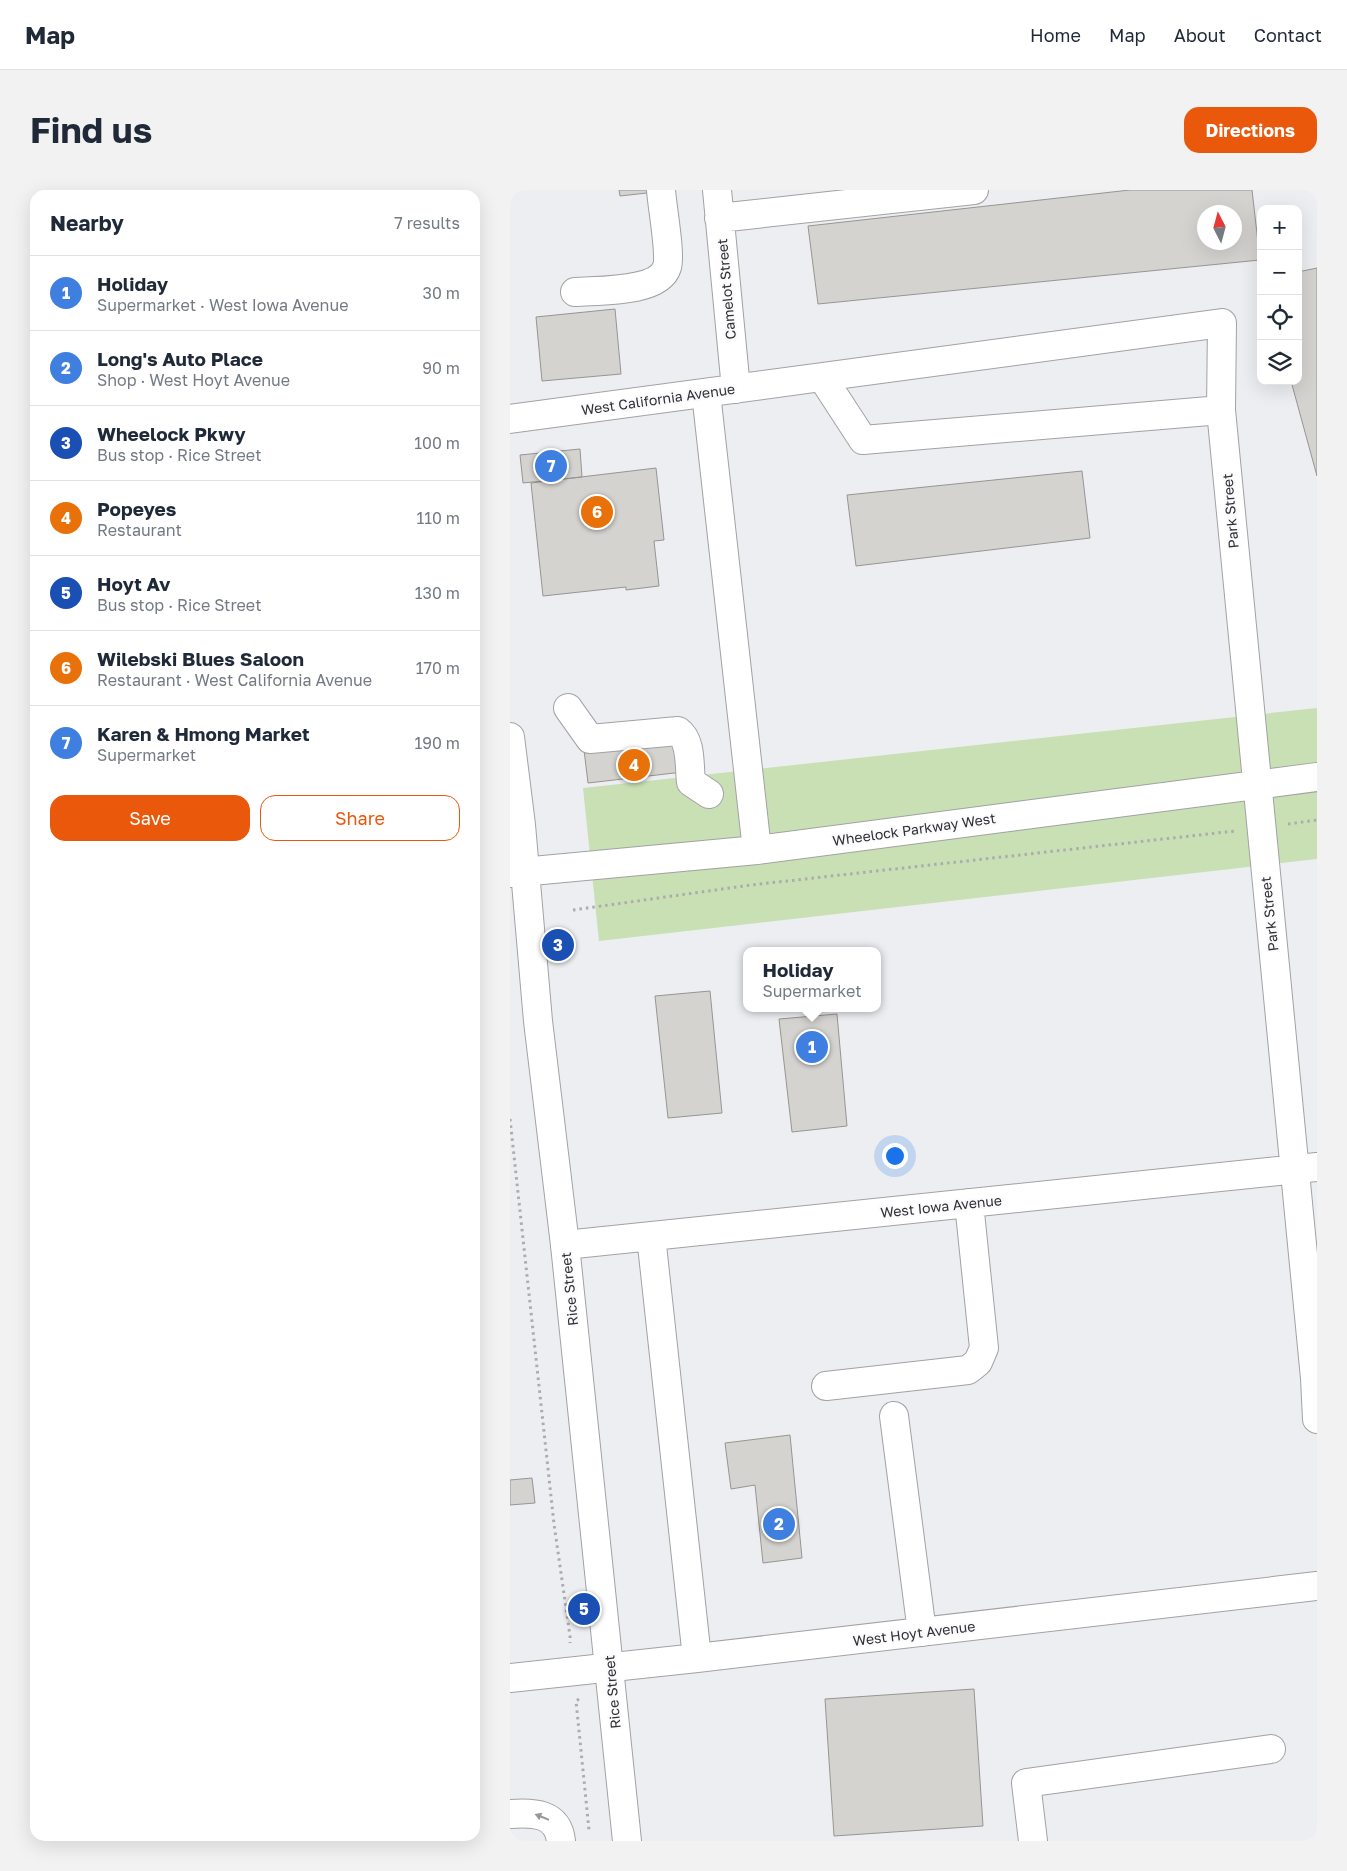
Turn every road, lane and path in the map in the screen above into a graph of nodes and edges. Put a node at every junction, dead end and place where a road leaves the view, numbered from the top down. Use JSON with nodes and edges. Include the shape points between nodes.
{"nodes":[{"id":1,"x":660,"y":190,"type":"edge"},
{"id":2,"x":717,"y":190,"type":"edge"},
{"id":3,"x":974,"y":190,"type":"edge"},
{"id":4,"x":719,"y":218,"type":"junction"},
{"id":5,"x":575,"y":292,"type":"dead end"},
{"id":6,"x":813,"y":378,"type":"junction"},
{"id":7,"x":736,"y":389,"type":"junction"},
{"id":8,"x":706,"y":393,"type":"junction"},
{"id":9,"x":1221,"y":410,"type":"junction"},
{"id":10,"x":510,"y":419,"type":"edge"},
{"id":11,"x":568,"y":708,"type":"dead end"},
{"id":12,"x":510,"y":737,"type":"edge"},
{"id":13,"x":1317,"y":777,"type":"edge"},
{"id":14,"x":1256,"y":784,"type":"junction"},
{"id":15,"x":709,"y":794,"type":"dead end"},
{"id":16,"x":1317,"y":820,"type":"edge"},
{"id":17,"x":1261,"y":828,"type":"junction"},
{"id":18,"x":757,"y":850,"type":"junction"},
{"id":19,"x":518,"y":873,"type":"edge"},
{"id":20,"x":573,"y":910,"type":"dead end"},
{"id":21,"x":510,"y":1119,"type":"edge"},
{"id":22,"x":1306,"y":1168,"type":"edge"},
{"id":23,"x":969,"y":1204,"type":"junction"},
{"id":24,"x":651,"y":1236,"type":"junction"},
{"id":25,"x":565,"y":1246,"type":"junction"},
{"id":26,"x":1316,"y":1378,"type":"edge"},
{"id":27,"x":826,"y":1386,"type":"dead end"},
{"id":28,"x":894,"y":1416,"type":"dead end"},
{"id":29,"x":1317,"y":1419,"type":"edge"},
{"id":30,"x":1317,"y":1586,"type":"edge"},
{"id":31,"x":922,"y":1632,"type":"junction"},
{"id":32,"x":570,"y":1644,"type":"dead end"},
{"id":33,"x":696,"y":1658,"type":"junction"},
{"id":34,"x":610,"y":1668,"type":"junction"},
{"id":35,"x":510,"y":1678,"type":"edge"},
{"id":36,"x":579,"y":1699,"type":"dead end"},
{"id":37,"x":1271,"y":1749,"type":"dead end"},
{"id":38,"x":510,"y":1814,"type":"edge"},
{"id":39,"x":589,"y":1832,"type":"dead end"},
{"id":40,"x":561,"y":1841,"type":"edge"},
{"id":41,"x":627,"y":1841,"type":"edge"},
{"id":42,"x":1033,"y":1841,"type":"edge"}],
"edges":[{"from":1,"to":5,"type":"street","via":[[668,256],[661,278],[635,288]]},
{"from":2,"to":4,"type":"street","name":"Camelot Street"},
{"from":3,"to":4,"type":"street"},
{"from":4,"to":7,"type":"street","name":"Camelot Street"},
{"from":6,"to":7,"type":"street","name":"West California Avenue"},
{"from":6,"to":9,"type":"street","via":[[863,440]]},
{"from":6,"to":9,"type":"street","name":"West California Avenue","via":[[1222,323]]},
{"from":7,"to":8,"type":"street","name":"West California Avenue"},
{"from":8,"to":10,"type":"street","name":"West California Avenue"},
{"from":8,"to":18,"type":"street"},
{"from":9,"to":14,"type":"street","name":"Park Street"},
{"from":11,"to":15,"type":"street","via":[[590,739],[678,731],[686,741],[691,782]]},
{"from":12,"to":19,"type":"street","name":"Rice Street"},
{"from":13,"to":14,"type":"street","name":"Wheelock Parkway West"},
{"from":14,"to":17,"type":"street","name":"Park Street"},
{"from":14,"to":18,"type":"street","name":"Wheelock Parkway West"},
{"from":16,"to":17,"type":"path"},
{"from":17,"to":20,"type":"path","via":[[751,885]]},
{"from":17,"to":22,"type":"street","name":"Park Street"},
{"from":18,"to":19,"type":"street","name":"Wheelock Parkway West"},
{"from":19,"to":25,"type":"street","name":"Rice Street"},
{"from":21,"to":32,"type":"path"},
{"from":22,"to":23,"type":"street","name":"West Iowa Avenue"},
{"from":22,"to":26,"type":"street","name":"Park Street"},
{"from":23,"to":24,"type":"street","name":"West Iowa Avenue"},
{"from":23,"to":27,"type":"street","via":[[984,1348],[978,1362],[968,1370]]},
{"from":24,"to":25,"type":"street","name":"West Iowa Avenue"},
{"from":24,"to":33,"type":"street"},
{"from":25,"to":34,"type":"street","name":"Rice Street"},
{"from":26,"to":29,"type":"street","name":"Park Street"},
{"from":28,"to":31,"type":"street"},
{"from":30,"to":31,"type":"street","name":"West Hoyt Avenue"},
{"from":31,"to":33,"type":"street","name":"West Hoyt Avenue"},
{"from":33,"to":34,"type":"street","name":"West Hoyt Avenue"},
{"from":34,"to":35,"type":"street","name":"West Hoyt Avenue"},
{"from":34,"to":41,"type":"street","name":"Rice Street"},
{"from":36,"to":39,"type":"path","via":[[576,1701]]},
{"from":37,"to":42,"type":"street","via":[[1026,1782]]},
{"from":40,"to":38,"type":"street","one_way":true,"via":[[554,1823],[544,1816],[528,1812]]}]}
